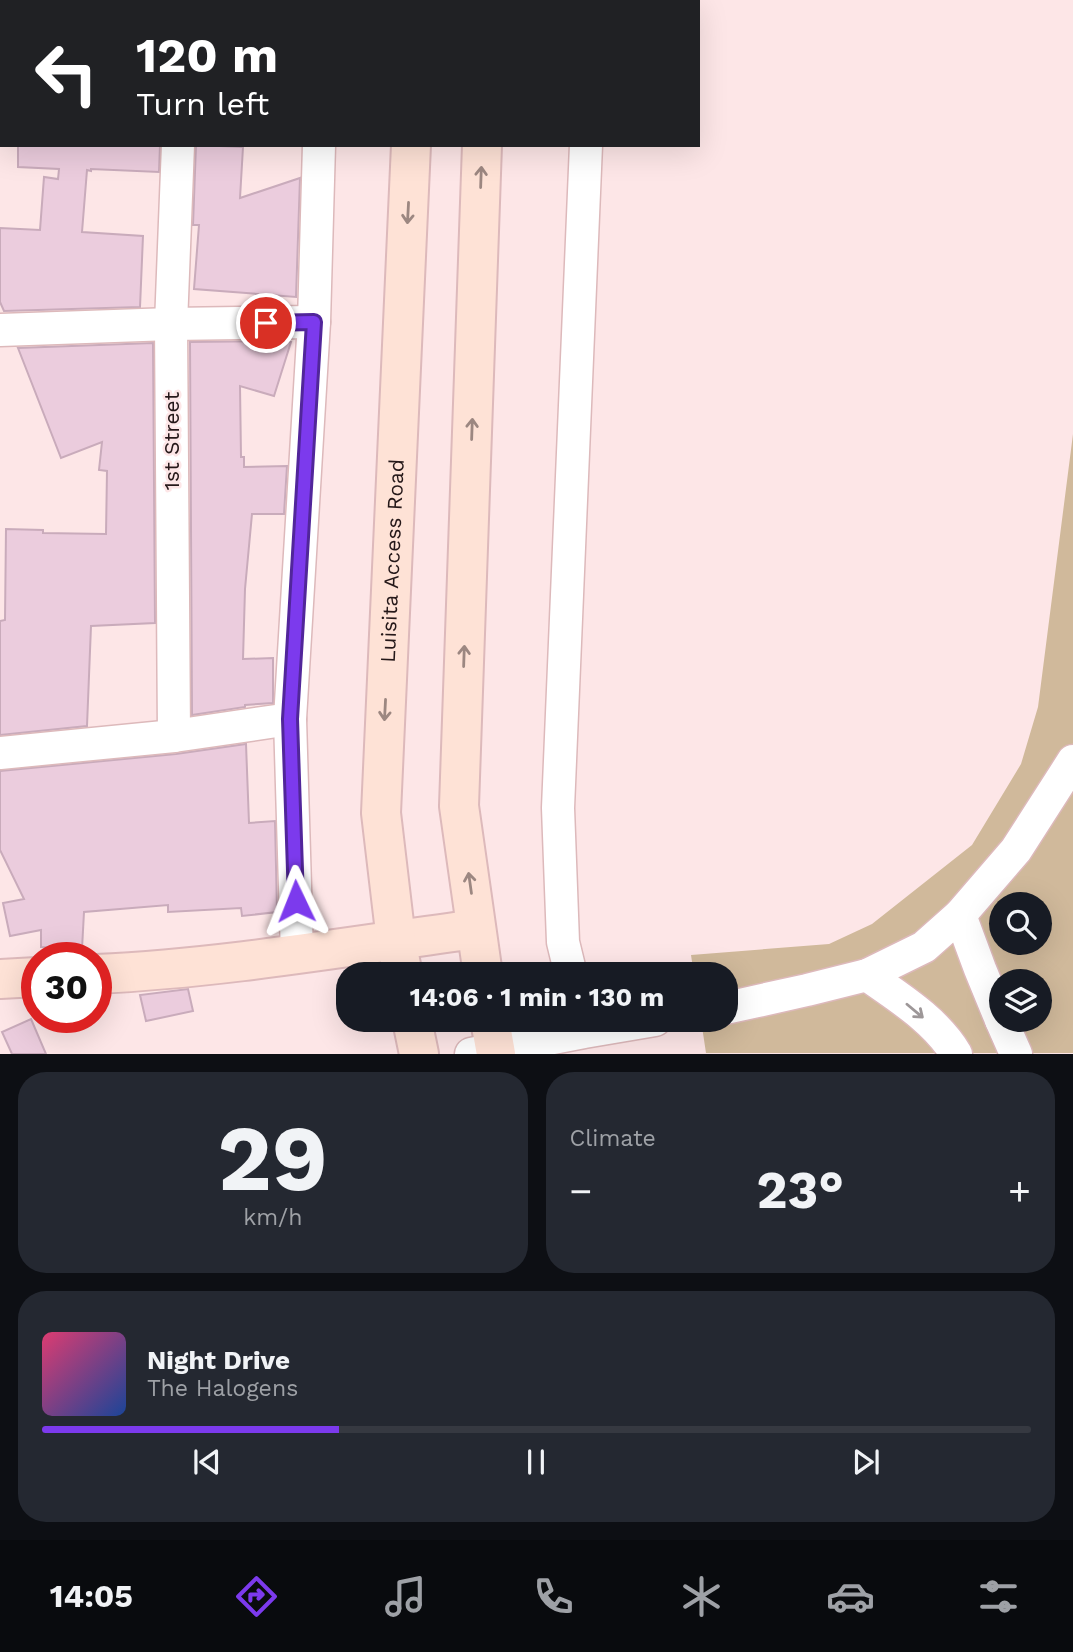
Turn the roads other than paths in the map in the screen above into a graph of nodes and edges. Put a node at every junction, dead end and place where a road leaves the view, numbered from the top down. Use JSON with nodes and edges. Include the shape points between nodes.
{"nodes":[{"id":1,"x":178,"y":147,"type":"edge"},
{"id":2,"x":319,"y":147,"type":"edge"},
{"id":3,"x":411,"y":147,"type":"edge"},
{"id":4,"x":482,"y":147,"type":"edge"},
{"id":5,"x":586,"y":147,"type":"edge"},
{"id":6,"x":314,"y":322,"type":"junction"},
{"id":7,"x":171,"y":324,"type":"junction"},
{"id":8,"x":0,"y":330,"type":"edge"},
{"id":9,"x":290,"y":719,"type":"junction"},
{"id":10,"x":174,"y":736,"type":"junction"},
{"id":11,"x":0,"y":753,"type":"edge"},
{"id":12,"x":1073,"y":761,"type":"edge"},
{"id":13,"x":960,"y":915,"type":"junction"},
{"id":14,"x":476,"y":929,"type":"junction"},
{"id":15,"x":297,"y":954,"type":"junction"},
{"id":16,"x":399,"y":957,"type":"edge"},
{"id":17,"x":481,"y":962,"type":"edge"},
{"id":18,"x":568,"y":962,"type":"edge"},
{"id":19,"x":112,"y":973,"type":"edge"},
{"id":20,"x":867,"y":975,"type":"junction"},
{"id":21,"x":21,"y":978,"type":"edge"},
{"id":22,"x":0,"y":979,"type":"edge"},
{"id":23,"x":989,"y":991,"type":"edge"},
{"id":24,"x":738,"y":1004,"type":"edge"},
{"id":25,"x":414,"y":1032,"type":"edge"},
{"id":26,"x":1006,"y":1032,"type":"edge"},
{"id":27,"x":585,"y":1035,"type":"edge"},
{"id":28,"x":488,"y":1044,"type":"edge"},
{"id":29,"x":419,"y":1054,"type":"edge"},
{"id":30,"x":956,"y":1054,"type":"edge"},
{"id":31,"x":1016,"y":1054,"type":"edge"}],
"edges":[{"from":1,"to":7,"type":"street","name":"1st Street"},
{"from":2,"to":6,"type":"street"},
{"from":3,"to":16,"type":"main road","name":"Luisita Access Road","one_way":true,"via":[[381,813]]},
{"from":14,"to":4,"type":"main road","one_way":true,"via":[[458,806]]},
{"from":5,"to":18,"type":"street","via":[[558,808]]},
{"from":6,"to":7,"type":"street"},
{"from":6,"to":9,"type":"street"},
{"from":7,"to":8,"type":"street"},
{"from":7,"to":10,"type":"street","name":"1st Street"},
{"from":9,"to":10,"type":"street"},
{"from":9,"to":15,"type":"street"},
{"from":10,"to":11,"type":"street"},
{"from":12,"to":13,"type":"street","via":[[1016,850]]},
{"from":13,"to":20,"type":"street","via":[[924,947]]},
{"from":13,"to":23,"type":"street"},
{"from":14,"to":16,"type":"main road"},
{"from":14,"to":17,"type":"main road"},
{"from":15,"to":16,"type":"main road"},
{"from":15,"to":19,"type":"main road"},
{"from":20,"to":24,"type":"street"},
{"from":20,"to":30,"type":"street","one_way":true,"via":[[917,1011]]},
{"from":21,"to":22,"type":"main road"},
{"from":25,"to":29,"type":"main road"},
{"from":26,"to":31,"type":"street"},
{"from":27,"to":28,"type":"street"}]}
